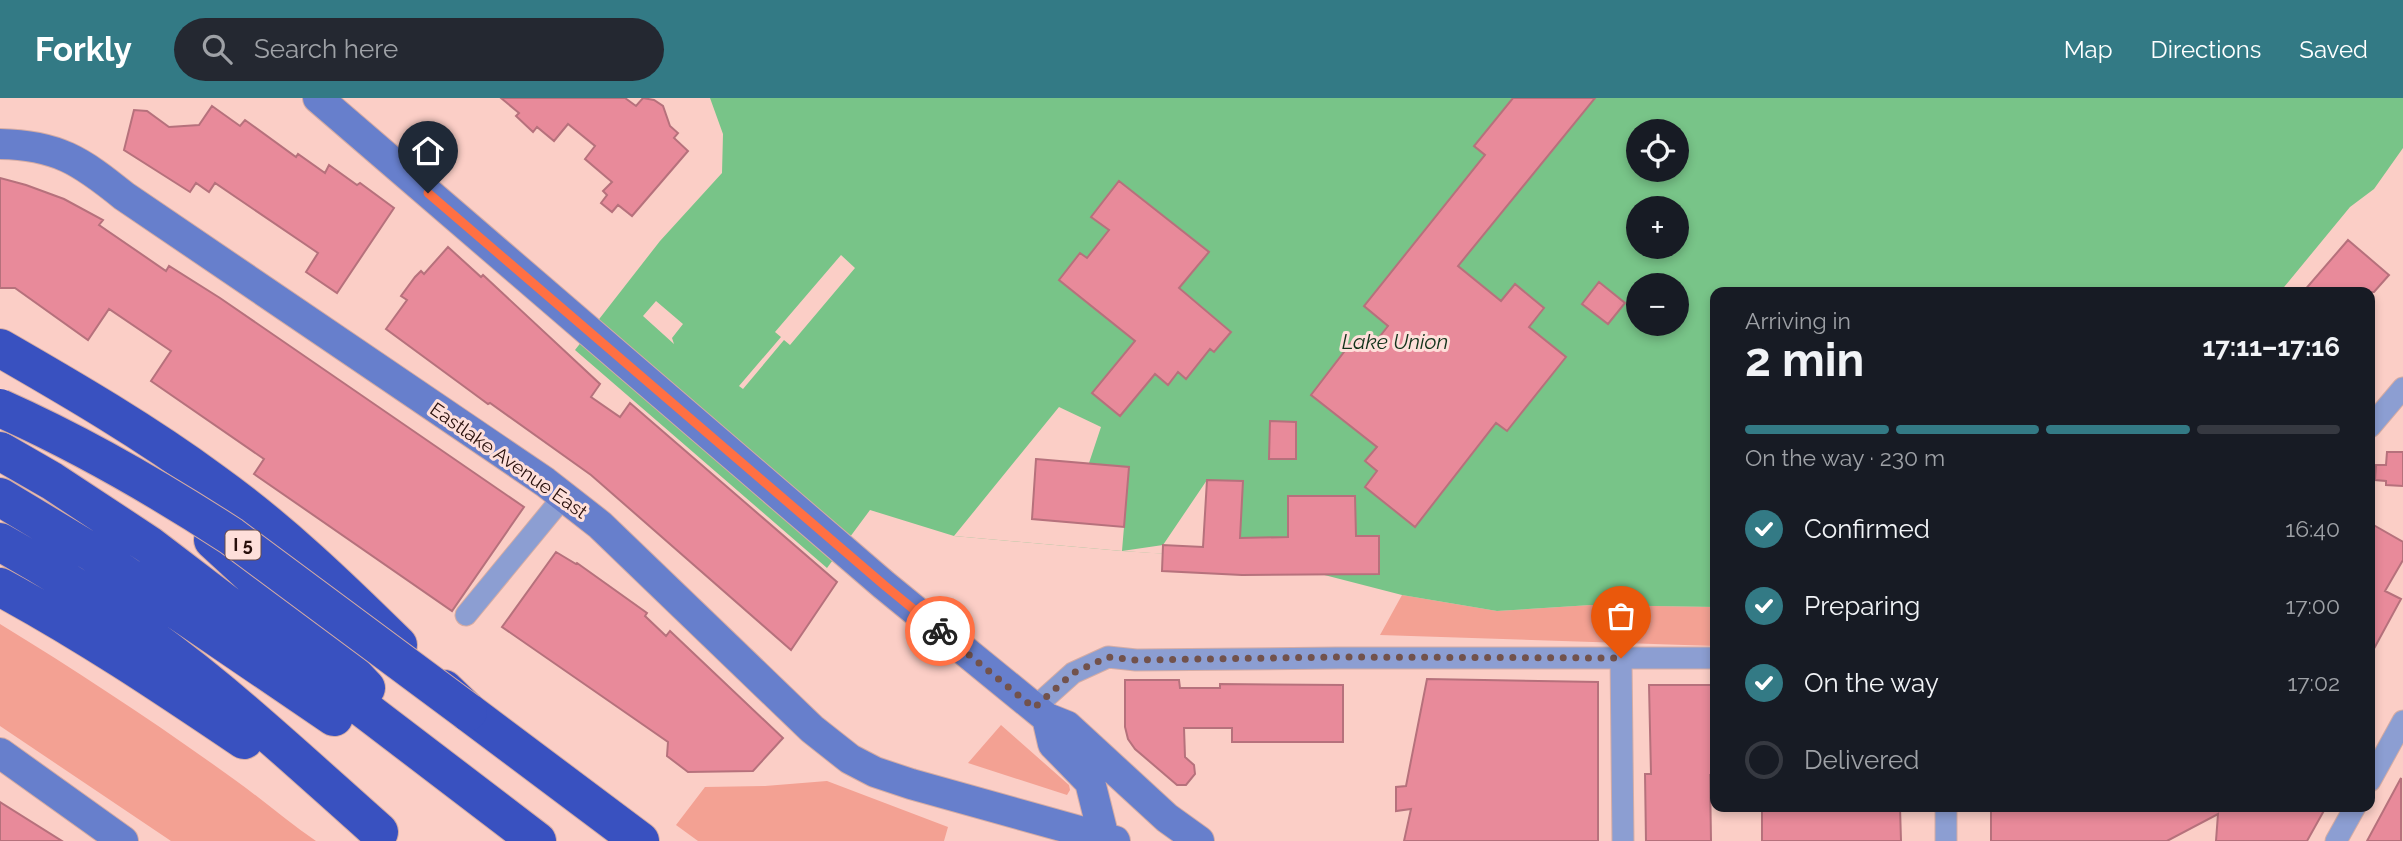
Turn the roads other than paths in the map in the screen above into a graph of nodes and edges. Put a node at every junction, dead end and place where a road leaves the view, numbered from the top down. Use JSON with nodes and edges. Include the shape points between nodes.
{"nodes":[{"id":1,"x":318,"y":98,"type":"edge"},
{"id":2,"x":0,"y":144,"type":"edge"},
{"id":3,"x":11,"y":354,"type":"edge"},
{"id":4,"x":2403,"y":387,"type":"edge"},
{"id":5,"x":0,"y":395,"type":"edge"},
{"id":6,"x":0,"y":408,"type":"edge"},
{"id":7,"x":2375,"y":421,"type":"edge"},
{"id":8,"x":0,"y":451,"type":"edge"},
{"id":9,"x":564,"y":496,"type":"junction"},
{"id":10,"x":0,"y":497,"type":"edge"},
{"id":11,"x":0,"y":542,"type":"edge"},
{"id":12,"x":0,"y":587,"type":"edge"},
{"id":13,"x":466,"y":615,"type":"dead end"},
{"id":14,"x":1621,"y":658,"type":"junction"},
{"id":15,"x":1710,"y":658,"type":"edge"},
{"id":16,"x":468,"y":712,"type":"junction"},
{"id":17,"x":1041,"y":713,"type":"junction"},
{"id":18,"x":2403,"y":720,"type":"edge"},
{"id":19,"x":0,"y":753,"type":"edge"},
{"id":20,"x":444,"y":772,"type":"junction"},
{"id":21,"x":2375,"y":772,"type":"edge"},
{"id":22,"x":1946,"y":812,"type":"edge"},
{"id":23,"x":2352,"y":812,"type":"edge"},
{"id":24,"x":385,"y":836,"type":"edge"},
{"id":25,"x":1108,"y":840,"type":"edge"},
{"id":26,"x":123,"y":841,"type":"edge"},
{"id":27,"x":515,"y":841,"type":"edge"},
{"id":28,"x":537,"y":841,"type":"edge"},
{"id":29,"x":640,"y":841,"type":"edge"},
{"id":30,"x":1199,"y":841,"type":"edge"},
{"id":31,"x":1623,"y":841,"type":"edge"},
{"id":32,"x":1946,"y":841,"type":"edge"},
{"id":33,"x":2336,"y":841,"type":"edge"}],
"edges":[{"from":1,"to":17,"type":"main road","via":[[884,585]]},
{"from":2,"to":9,"type":"main road","name":"Eastlake Avenue East","via":[[46,148],[90,168],[124,196]]},
{"from":3,"to":16,"type":"highway","bridge":true,"via":[[163,447],[255,514]]},
{"from":4,"to":7,"type":"street"},
{"from":5,"to":20,"type":"highway","via":[[199,527],[314,632]]},
{"from":6,"to":16,"type":"highway","number":"I 5","bridge":true,"via":[[88,451],[231,536]]},
{"from":8,"to":20,"type":"highway","via":[[149,545]]},
{"from":9,"to":13,"type":"street"},
{"from":9,"to":25,"type":"main road","name":"Eastlake Avenue East","via":[[849,759],[911,784]]},
{"from":10,"to":27,"type":"highway","via":[[137,582]]},
{"from":11,"to":24,"type":"highway","via":[[171,654]]},
{"from":12,"to":24,"type":"highway","via":[[131,664]]},
{"from":14,"to":15,"type":"street"},
{"from":14,"to":17,"type":"street","via":[[1108,657],[1073,673]]},
{"from":14,"to":31,"type":"street"},
{"from":16,"to":29,"type":"highway","number":"I 5"},
{"from":17,"to":25,"type":"main road","via":[[1053,744],[1090,782]]},
{"from":17,"to":30,"type":"main road","via":[[1067,726],[1167,818]]},
{"from":18,"to":21,"type":"street"},
{"from":19,"to":26,"type":"main road"},
{"from":20,"to":28,"type":"highway"},
{"from":22,"to":32,"type":"street"},
{"from":23,"to":33,"type":"street"}]}
